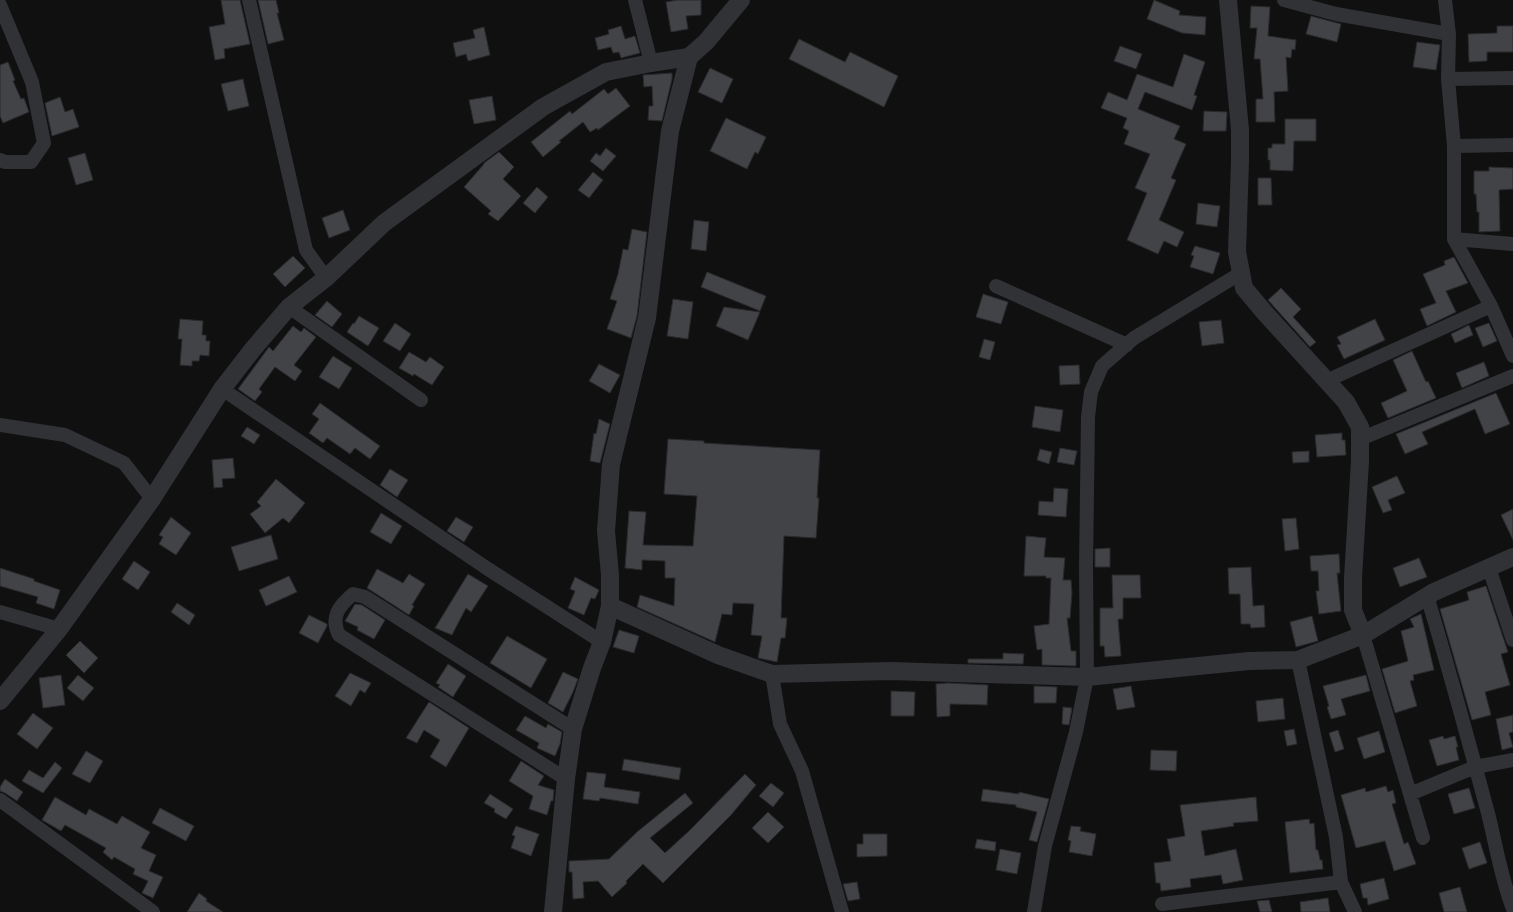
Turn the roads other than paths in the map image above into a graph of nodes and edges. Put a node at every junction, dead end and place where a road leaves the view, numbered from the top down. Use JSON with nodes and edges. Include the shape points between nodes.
{"nodes":[{"id":1,"x":249,"y":0,"type":"edge"},
{"id":2,"x":635,"y":0,"type":"edge"},
{"id":3,"x":1228,"y":0,"type":"edge"},
{"id":4,"x":1284,"y":0,"type":"edge"},
{"id":5,"x":1446,"y":0,"type":"edge"},
{"id":6,"x":738,"y":2,"type":"edge"},
{"id":7,"x":0,"y":5,"type":"edge"},
{"id":8,"x":1449,"y":34,"type":"junction"},
{"id":9,"x":689,"y":58,"type":"junction"},
{"id":10,"x":651,"y":62,"type":"junction"},
{"id":11,"x":1513,"y":78,"type":"edge"},
{"id":12,"x":1448,"y":79,"type":"junction"},
{"id":13,"x":1513,"y":145,"type":"edge"},
{"id":14,"x":1454,"y":146,"type":"junction"},
{"id":15,"x":0,"y":160,"type":"edge"},
{"id":16,"x":1454,"y":240,"type":"junction"},
{"id":17,"x":1513,"y":244,"type":"edge"},
{"id":18,"x":1241,"y":273,"type":"junction"},
{"id":19,"x":326,"y":278,"type":"junction"},
{"id":20,"x":996,"y":286,"type":"dead end"},
{"id":21,"x":1491,"y":306,"type":"junction"},
{"id":22,"x":289,"y":307,"type":"junction"},
{"id":23,"x":1127,"y":345,"type":"junction"},
{"id":24,"x":1513,"y":356,"type":"edge"},
{"id":25,"x":1513,"y":376,"type":"edge"},
{"id":26,"x":1326,"y":381,"type":"junction"},
{"id":27,"x":222,"y":389,"type":"junction"},
{"id":28,"x":421,"y":400,"type":"dead end"},
{"id":29,"x":0,"y":425,"type":"edge"},
{"id":30,"x":1360,"y":440,"type":"junction"},
{"id":31,"x":152,"y":499,"type":"junction"},
{"id":32,"x":1513,"y":557,"type":"edge"},
{"id":33,"x":1489,"y":568,"type":"junction"},
{"id":34,"x":1427,"y":596,"type":"junction"},
{"id":35,"x":610,"y":606,"type":"junction"},
{"id":36,"x":0,"y":612,"type":"edge"},
{"id":37,"x":59,"y":629,"type":"junction"},
{"id":38,"x":1363,"y":635,"type":"junction"},
{"id":39,"x":1513,"y":640,"type":"edge"},
{"id":40,"x":602,"y":642,"type":"junction"},
{"id":41,"x":1298,"y":660,"type":"junction"},
{"id":42,"x":772,"y":674,"type":"junction"},
{"id":43,"x":1087,"y":677,"type":"junction"},
{"id":44,"x":0,"y":701,"type":"edge"},
{"id":45,"x":573,"y":729,"type":"junction"},
{"id":46,"x":1513,"y":760,"type":"edge"},
{"id":47,"x":1475,"y":767,"type":"junction"},
{"id":48,"x":566,"y":779,"type":"junction"},
{"id":49,"x":1410,"y":794,"type":"junction"},
{"id":50,"x":0,"y":800,"type":"edge"},
{"id":51,"x":1423,"y":838,"type":"dead end"},
{"id":52,"x":1341,"y":882,"type":"junction"},
{"id":53,"x":1162,"y":904,"type":"dead end"},
{"id":54,"x":1513,"y":909,"type":"edge"},
{"id":55,"x":153,"y":912,"type":"edge"},
{"id":56,"x":554,"y":912,"type":"edge"},
{"id":57,"x":842,"y":912,"type":"edge"},
{"id":58,"x":1034,"y":912,"type":"edge"},
{"id":59,"x":1355,"y":912,"type":"edge"}],
"edges":[{"from":1,"to":19,"type":"street","via":[[306,250]]},
{"from":2,"to":10,"type":"street"},
{"from":3,"to":18,"type":"street","via":[[1240,130],[1237,252]]},
{"from":4,"to":8,"type":"street","via":[[1336,14]]},
{"from":5,"to":8,"type":"street"},
{"from":6,"to":9,"type":"street"},
{"from":7,"to":15,"type":"street","via":[[32,82],[44,143],[31,162]]},
{"from":8,"to":12,"type":"street"},
{"from":9,"to":10,"type":"street"},
{"from":9,"to":35,"type":"street","via":[[670,131],[647,318],[611,464],[606,532]]},
{"from":10,"to":19,"type":"street","via":[[606,72],[543,107],[384,223]]},
{"from":11,"to":12,"type":"street"},
{"from":12,"to":14,"type":"street"},
{"from":13,"to":14,"type":"street"},
{"from":14,"to":16,"type":"street"},
{"from":16,"to":17,"type":"street"},
{"from":16,"to":21,"type":"street"},
{"from":18,"to":23,"type":"street"},
{"from":18,"to":26,"type":"street","via":[[1244,288]]},
{"from":19,"to":22,"type":"street"},
{"from":20,"to":23,"type":"street"},
{"from":21,"to":24,"type":"street"},
{"from":21,"to":26,"type":"street"},
{"from":22,"to":27,"type":"street"},
{"from":22,"to":28,"type":"street"},
{"from":23,"to":43,"type":"street","via":[[1102,366],[1091,392],[1089,408]]},
{"from":25,"to":30,"type":"street"},
{"from":26,"to":30,"type":"street","via":[[1346,402],[1360,427]]},
{"from":27,"to":31,"type":"street"},
{"from":27,"to":40,"type":"street"},
{"from":29,"to":31,"type":"street","via":[[65,435],[124,463]]},
{"from":30,"to":38,"type":"street","via":[[1353,610]]},
{"from":31,"to":37,"type":"street"},
{"from":32,"to":33,"type":"street"},
{"from":33,"to":34,"type":"street"},
{"from":33,"to":39,"type":"street"},
{"from":34,"to":38,"type":"street"},
{"from":34,"to":47,"type":"street"},
{"from":35,"to":40,"type":"street"},
{"from":35,"to":42,"type":"street","via":[[718,655]]},
{"from":36,"to":37,"type":"street"},
{"from":37,"to":44,"type":"street"},
{"from":38,"to":41,"type":"street"},
{"from":38,"to":49,"type":"street"},
{"from":40,"to":45,"type":"street"},
{"from":41,"to":43,"type":"street"},
{"from":41,"to":52,"type":"street","via":[[1336,837]]},
{"from":42,"to":43,"type":"street","via":[[890,671]]},
{"from":42,"to":57,"type":"street","via":[[780,724],[802,771]]},
{"from":43,"to":58,"type":"street","via":[[1076,732],[1045,846]]},
{"from":45,"to":48,"type":"street"},
{"from":45,"to":48,"type":"street","via":[[365,597],[353,594],[339,608],[336,627],[340,635]]},
{"from":46,"to":47,"type":"street"},
{"from":47,"to":49,"type":"street"},
{"from":47,"to":54,"type":"street"},
{"from":48,"to":56,"type":"street"},
{"from":49,"to":51,"type":"street"},
{"from":50,"to":55,"type":"street"},
{"from":52,"to":53,"type":"street"},
{"from":52,"to":59,"type":"street"}]}
